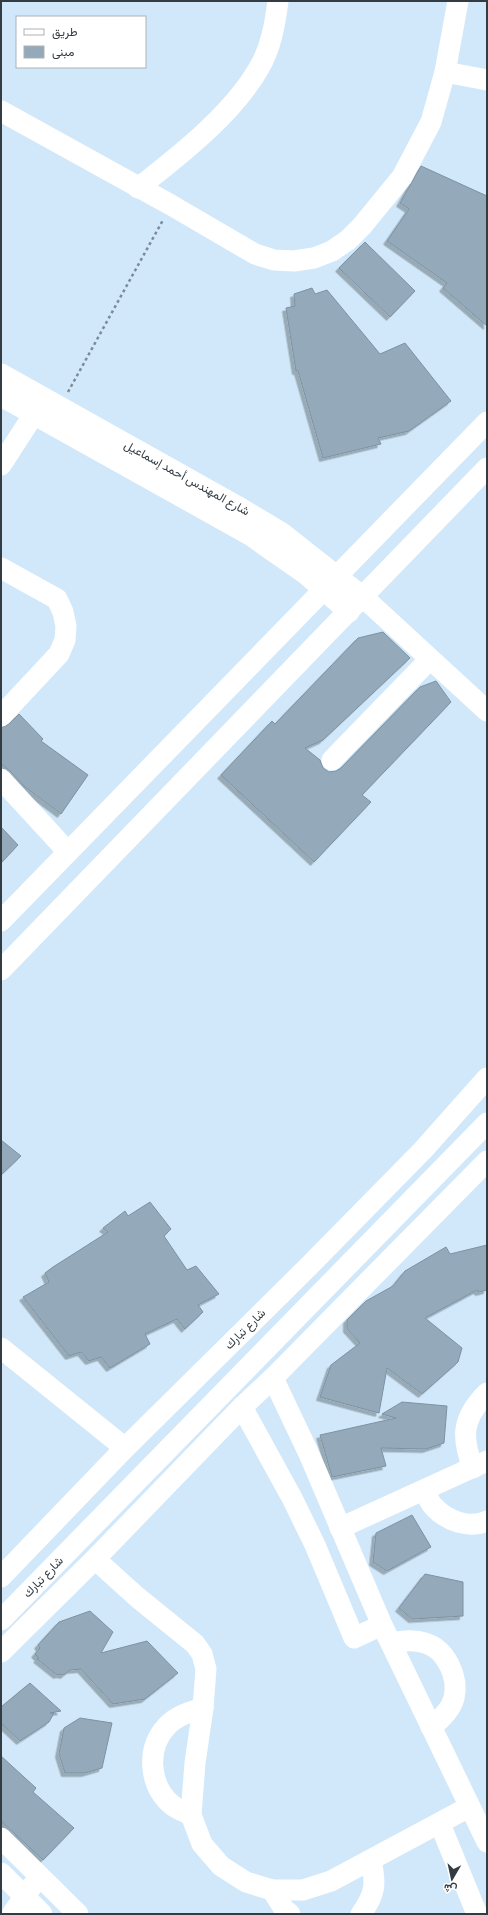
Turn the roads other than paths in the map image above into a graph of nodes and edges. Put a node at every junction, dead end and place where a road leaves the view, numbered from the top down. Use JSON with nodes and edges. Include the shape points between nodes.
{"nodes":[{"id":1,"x":278,"y":1,"type":"edge"},
{"id":2,"x":458,"y":1,"type":"edge"},
{"id":3,"x":445,"y":72,"type":"junction"},
{"id":4,"x":487,"y":80,"type":"edge"},
{"id":5,"x":1,"y":111,"type":"edge"},
{"id":6,"x":138,"y":188,"type":"junction"},
{"id":7,"x":1,"y":374,"type":"edge"},
{"id":8,"x":1,"y":396,"type":"edge"},
{"id":9,"x":34,"y":414,"type":"junction"},
{"id":10,"x":487,"y":422,"type":"edge"},
{"id":11,"x":1,"y":465,"type":"edge"},
{"id":12,"x":487,"y":468,"type":"edge"},
{"id":13,"x":1,"y":568,"type":"edge"},
{"id":14,"x":331,"y":583,"type":"junction"},
{"id":15,"x":363,"y":597,"type":"junction"},
{"id":16,"x":349,"y":612,"type":"junction"},
{"id":17,"x":430,"y":659,"type":"junction"},
{"id":18,"x":487,"y":711,"type":"edge"},
{"id":19,"x":1,"y":715,"type":"edge"},
{"id":20,"x":332,"y":760,"type":"dead end"},
{"id":21,"x":1,"y":779,"type":"edge"},
{"id":22,"x":68,"y":852,"type":"junction"},
{"id":23,"x":3,"y":920,"type":"edge"},
{"id":24,"x":28,"y":942,"type":"junction"},
{"id":25,"x":1,"y":970,"type":"edge"},
{"id":26,"x":487,"y":1078,"type":"edge"},
{"id":27,"x":487,"y":1123,"type":"edge"},
{"id":28,"x":487,"y":1161,"type":"edge"},
{"id":29,"x":1,"y":1348,"type":"edge"},
{"id":30,"x":273,"y":1378,"type":"junction"},
{"id":31,"x":487,"y":1393,"type":"edge"},
{"id":32,"x":242,"y":1407,"type":"junction"},
{"id":33,"x":125,"y":1448,"type":"junction"},
{"id":34,"x":480,"y":1465,"type":"edge"},
{"id":35,"x":425,"y":1490,"type":"junction"},
{"id":36,"x":487,"y":1521,"type":"edge"},
{"id":37,"x":340,"y":1528,"type":"junction"},
{"id":38,"x":95,"y":1559,"type":"junction"},
{"id":39,"x":1,"y":1577,"type":"edge"},
{"id":40,"x":362,"y":1581,"type":"junction"},
{"id":41,"x":335,"y":1593,"type":"junction"},
{"id":42,"x":1,"y":1620,"type":"edge"},
{"id":43,"x":382,"y":1625,"type":"junction"},
{"id":44,"x":391,"y":1643,"type":"junction"},
{"id":45,"x":1,"y":1652,"type":"edge"},
{"id":46,"x":203,"y":1708,"type":"junction"},
{"id":47,"x":431,"y":1727,"type":"junction"},
{"id":48,"x":469,"y":1807,"type":"junction"},
{"id":49,"x":191,"y":1815,"type":"junction"},
{"id":50,"x":440,"y":1824,"type":"junction"},
{"id":51,"x":1,"y":1838,"type":"edge"},
{"id":52,"x":487,"y":1842,"type":"edge"},
{"id":53,"x":370,"y":1860,"type":"junction"},
{"id":54,"x":1,"y":1873,"type":"edge"},
{"id":55,"x":40,"y":1876,"type":"junction"},
{"id":56,"x":272,"y":1890,"type":"junction"},
{"id":57,"x":24,"y":1896,"type":"junction"},
{"id":58,"x":12,"y":1914,"type":"edge"},
{"id":59,"x":42,"y":1914,"type":"edge"},
{"id":60,"x":78,"y":1914,"type":"edge"},
{"id":61,"x":290,"y":1914,"type":"edge"},
{"id":62,"x":361,"y":1914,"type":"edge"},
{"id":63,"x":477,"y":1914,"type":"edge"}],
"edges":[{"from":1,"to":6,"type":"street","via":[[271,40],[259,68],[240,95],[175,159]]},
{"from":2,"to":3,"type":"street"},
{"from":3,"to":4,"type":"street"},
{"from":3,"to":6,"type":"street","via":[[431,122],[402,177],[348,240],[332,251],[314,258],[274,260],[255,254]]},
{"from":5,"to":6,"type":"street"},
{"from":7,"to":14,"type":"street","name":"شارع المهندس أحمد إسماعيل","via":[[262,521],[301,547]]},
{"from":8,"to":9,"type":"street","name":"شارع المهندس أحمد إسماعيل"},
{"from":9,"to":11,"type":"street"},
{"from":9,"to":14,"type":"street","name":"شارع المهندس أحمد إسماعيل","via":[[250,535],[288,561]]},
{"from":10,"to":14,"type":"street"},
{"from":12,"to":15,"type":"street"},
{"from":13,"to":19,"type":"street","via":[[57,599],[66,626],[60,654]]},
{"from":14,"to":15,"type":"street","name":"شارع المهندس أحمد إسماعيل"},
{"from":14,"to":16,"type":"street","name":"شارع المهندس أحمد إسماعيل"},
{"from":14,"to":22,"type":"street"},
{"from":15,"to":16,"type":"street"},
{"from":15,"to":17,"type":"street","name":"شارع المهندس أحمد إسماعيل"},
{"from":16,"to":24,"type":"street"},
{"from":17,"to":18,"type":"street","name":"شارع المهندس أحمد إسماعيل"},
{"from":17,"to":20,"type":"street"},
{"from":21,"to":22,"type":"street"},
{"from":22,"to":23,"type":"street"},
{"from":23,"to":24,"type":"street"},
{"from":24,"to":25,"type":"street"},
{"from":26,"to":33,"type":"street","name":"شارع تبارك","via":[[423,1150],[337,1238]]},
{"from":27,"to":42,"type":"street","name":"شارع تبارك"},
{"from":28,"to":30,"type":"street"},
{"from":29,"to":33,"type":"street"},
{"from":30,"to":32,"type":"street"},
{"from":30,"to":37,"type":"street"},
{"from":31,"to":34,"type":"street","via":[[473,1409],[466,1428],[466,1449]]},
{"from":32,"to":38,"type":"street"},
{"from":32,"to":41,"type":"street","via":[[292,1498]]},
{"from":33,"to":39,"type":"street","name":"شارع تبارك"},
{"from":34,"to":35,"type":"street"},
{"from":35,"to":36,"type":"street","via":[[433,1506],[447,1518],[464,1524]]},
{"from":35,"to":37,"type":"street"},
{"from":37,"to":40,"type":"street"},
{"from":38,"to":45,"type":"street"},
{"from":38,"to":46,"type":"street","via":[[185,1635],[202,1654],[206,1669]]},
{"from":40,"to":41,"type":"street"},
{"from":40,"to":43,"type":"street"},
{"from":41,"to":43,"type":"street","via":[[354,1638]]},
{"from":43,"to":44,"type":"street"},
{"from":44,"to":47,"type":"street"},
{"from":44,"to":47,"type":"street","via":[[407,1640],[426,1643],[444,1656],[454,1676],[454,1698],[443,1718]]},
{"from":46,"to":49,"type":"street"},
{"from":46,"to":49,"type":"street","via":[[182,1714],[166,1727],[155,1746],[152,1767],[158,1788],[172,1805]]},
{"from":47,"to":48,"type":"street"},
{"from":48,"to":50,"type":"street"},
{"from":48,"to":52,"type":"street"},
{"from":49,"to":56,"type":"street","via":[[202,1844],[221,1866],[246,1882]]},
{"from":50,"to":53,"type":"street"},
{"from":50,"to":63,"type":"street"},
{"from":51,"to":55,"type":"street"},
{"from":53,"to":56,"type":"street","via":[[330,1881],[310,1888]]},
{"from":53,"to":62,"type":"street","via":[[375,1880],[371,1901]]},
{"from":54,"to":57,"type":"street"},
{"from":55,"to":57,"type":"street"},
{"from":55,"to":60,"type":"street"},
{"from":56,"to":61,"type":"street"},
{"from":57,"to":58,"type":"street"},
{"from":57,"to":59,"type":"street"}]}
